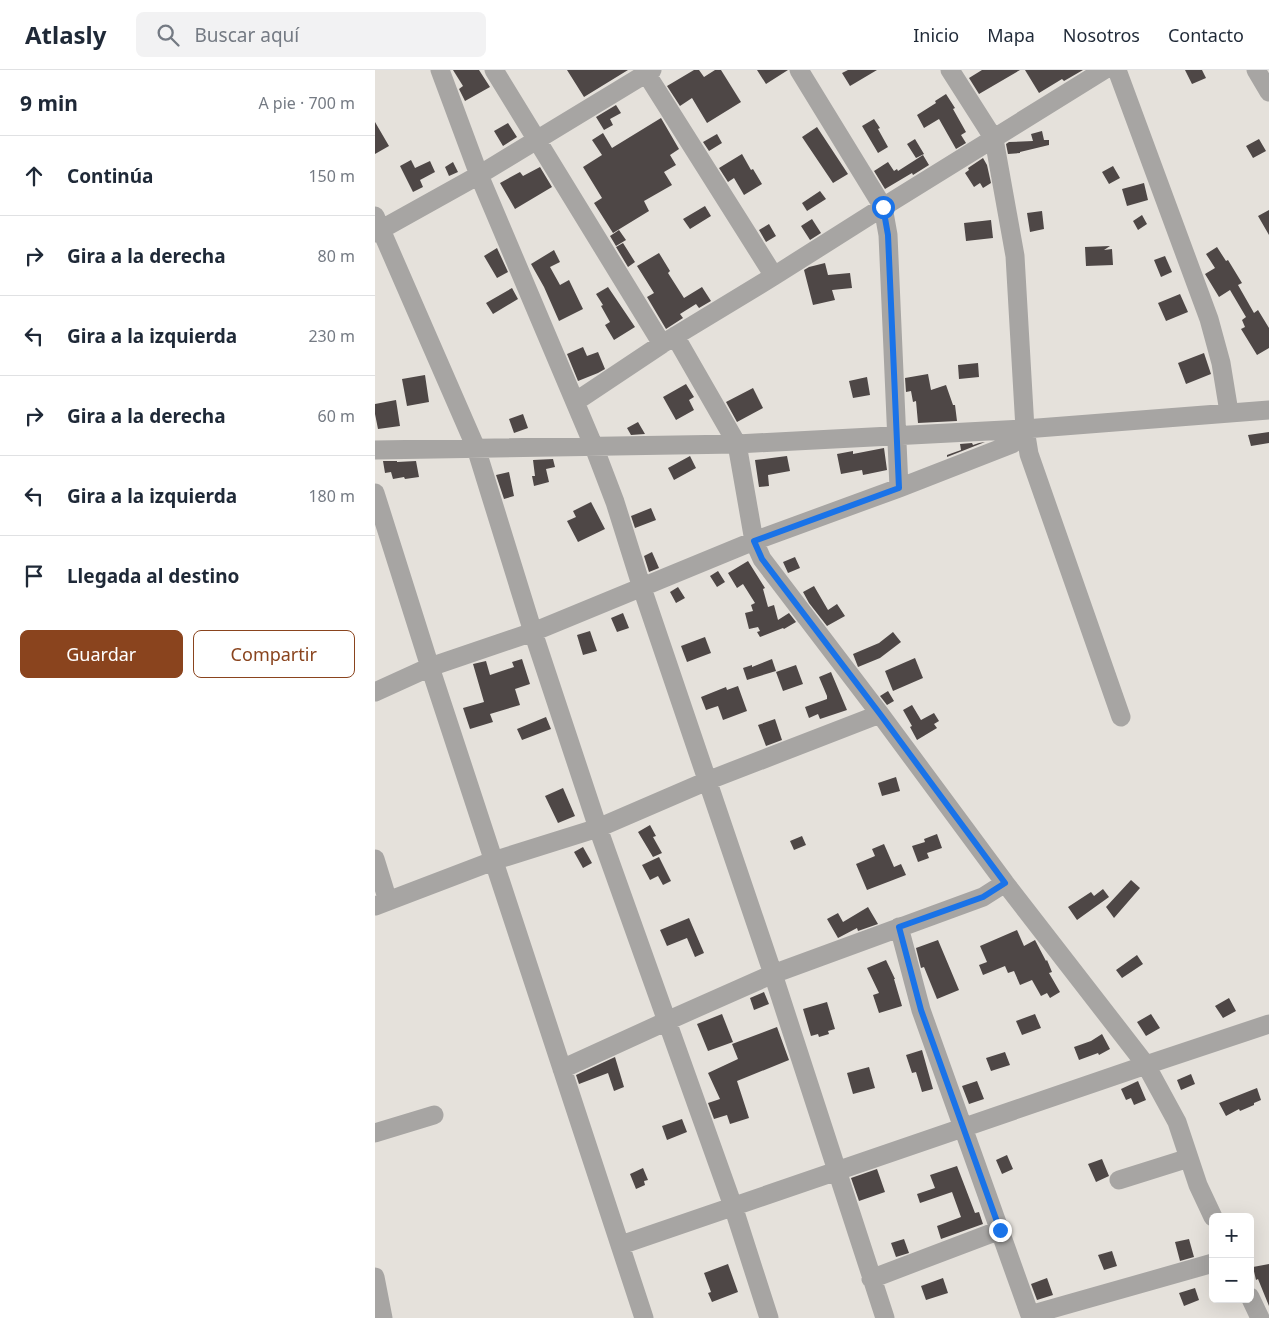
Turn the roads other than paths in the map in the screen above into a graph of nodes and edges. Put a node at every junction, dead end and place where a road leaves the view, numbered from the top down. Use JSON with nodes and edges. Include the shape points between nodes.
{"nodes":[{"id":1,"x":440,"y":70,"type":"edge"},
{"id":2,"x":494,"y":70,"type":"edge"},
{"id":3,"x":799,"y":70,"type":"edge"},
{"id":4,"x":951,"y":70,"type":"edge"},
{"id":5,"x":1104,"y":70,"type":"edge"},
{"id":6,"x":1117,"y":70,"type":"edge"},
{"id":7,"x":1256,"y":70,"type":"edge"},
{"id":8,"x":647,"y":71,"type":"edge"},
{"id":9,"x":1269,"y":92,"type":"edge"},
{"id":10,"x":994,"y":139,"type":"junction"},
{"id":11,"x":536,"y":140,"type":"junction"},
{"id":12,"x":479,"y":175,"type":"junction"},
{"id":13,"x":883,"y":207,"type":"junction"},
{"id":14,"x":377,"y":226,"type":"edge"},
{"id":15,"x":774,"y":276,"type":"junction"},
{"id":16,"x":668,"y":340,"type":"junction"},
{"id":17,"x":575,"y":402,"type":"junction"},
{"id":18,"x":1269,"y":410,"type":"edge"},
{"id":19,"x":1229,"y":412,"type":"junction"},
{"id":20,"x":1025,"y":429,"type":"junction"},
{"id":21,"x":896,"y":436,"type":"junction"},
{"id":22,"x":737,"y":444,"type":"junction"},
{"id":23,"x":594,"y":447,"type":"junction"},
{"id":24,"x":476,"y":448,"type":"junction"},
{"id":25,"x":375,"y":450,"type":"edge"},
{"id":26,"x":899,"y":488,"type":"junction"},
{"id":27,"x":375,"y":493,"type":"edge"},
{"id":28,"x":754,"y":541,"type":"junction"},
{"id":29,"x":642,"y":588,"type":"junction"},
{"id":30,"x":533,"y":632,"type":"junction"},
{"id":31,"x":430,"y":667,"type":"junction"},
{"id":32,"x":375,"y":692,"type":"edge"},
{"id":33,"x":880,"y":714,"type":"junction"},
{"id":34,"x":1121,"y":717,"type":"dead end"},
{"id":35,"x":707,"y":781,"type":"junction"},
{"id":36,"x":598,"y":828,"type":"junction"},
{"id":37,"x":375,"y":859,"type":"edge"},
{"id":38,"x":493,"y":861,"type":"junction"},
{"id":39,"x":1005,"y":883,"type":"junction"},
{"id":40,"x":382,"y":903,"type":"edge"},
{"id":41,"x":899,"y":927,"type":"junction"},
{"id":42,"x":773,"y":974,"type":"junction"},
{"id":43,"x":667,"y":1021,"type":"junction"},
{"id":44,"x":1269,"y":1024,"type":"edge"},
{"id":45,"x":1146,"y":1065,"type":"junction"},
{"id":46,"x":562,"y":1069,"type":"junction"},
{"id":47,"x":434,"y":1115,"type":"dead end"},
{"id":48,"x":963,"y":1128,"type":"junction"},
{"id":49,"x":375,"y":1132,"type":"edge"},
{"id":50,"x":1189,"y":1158,"type":"junction"},
{"id":51,"x":837,"y":1171,"type":"junction"},
{"id":52,"x":1119,"y":1180,"type":"dead end"},
{"id":53,"x":733,"y":1206,"type":"junction"},
{"id":54,"x":1211,"y":1213,"type":"edge"},
{"id":55,"x":1000,"y":1230,"type":"junction"},
{"id":56,"x":621,"y":1245,"type":"junction"},
{"id":57,"x":1209,"y":1263,"type":"edge"},
{"id":58,"x":375,"y":1277,"type":"edge"},
{"id":59,"x":871,"y":1279,"type":"junction"},
{"id":60,"x":1253,"y":1303,"type":"edge"},
{"id":61,"x":1030,"y":1316,"type":"edge"},
{"id":62,"x":383,"y":1318,"type":"edge"},
{"id":63,"x":644,"y":1318,"type":"edge"},
{"id":64,"x":769,"y":1318,"type":"edge"},
{"id":65,"x":885,"y":1318,"type":"edge"},
{"id":66,"x":1260,"y":1318,"type":"edge"}],
"edges":[{"from":1,"to":12,"type":"street"},
{"from":2,"to":11,"type":"street"},
{"from":3,"to":13,"type":"street"},
{"from":4,"to":10,"type":"street"},
{"from":5,"to":10,"type":"street"},
{"from":6,"to":19,"type":"street","via":[[1209,318]]},
{"from":7,"to":9,"type":"street"},
{"from":8,"to":11,"type":"street"},
{"from":8,"to":15,"type":"street"},
{"from":10,"to":13,"type":"street"},
{"from":10,"to":20,"type":"street","via":[[1015,256]]},
{"from":11,"to":12,"type":"street"},
{"from":11,"to":16,"type":"street"},
{"from":12,"to":14,"type":"street"},
{"from":12,"to":17,"type":"street"},
{"from":13,"to":15,"type":"street"},
{"from":13,"to":21,"type":"street","via":[[888,235]]},
{"from":14,"to":24,"type":"street"},
{"from":15,"to":16,"type":"street"},
{"from":16,"to":17,"type":"street"},
{"from":16,"to":22,"type":"street"},
{"from":17,"to":23,"type":"street"},
{"from":18,"to":19,"type":"street"},
{"from":19,"to":20,"type":"street"},
{"from":20,"to":21,"type":"street"},
{"from":20,"to":26,"type":"street","via":[[1012,444]]},
{"from":20,"to":34,"type":"street","via":[[1029,454]]},
{"from":21,"to":22,"type":"street"},
{"from":21,"to":26,"type":"street"},
{"from":22,"to":23,"type":"street"},
{"from":22,"to":28,"type":"street"},
{"from":23,"to":24,"type":"street"},
{"from":23,"to":29,"type":"street"},
{"from":24,"to":25,"type":"street"},
{"from":24,"to":30,"type":"street"},
{"from":26,"to":28,"type":"street"},
{"from":27,"to":31,"type":"street"},
{"from":28,"to":29,"type":"street"},
{"from":28,"to":33,"type":"street","via":[[762,559]]},
{"from":29,"to":30,"type":"street"},
{"from":29,"to":35,"type":"street"},
{"from":30,"to":31,"type":"street"},
{"from":30,"to":36,"type":"street"},
{"from":31,"to":32,"type":"street"},
{"from":31,"to":38,"type":"street"},
{"from":33,"to":35,"type":"street"},
{"from":33,"to":39,"type":"street"},
{"from":35,"to":36,"type":"street"},
{"from":35,"to":42,"type":"street"},
{"from":36,"to":38,"type":"street"},
{"from":36,"to":43,"type":"street"},
{"from":37,"to":40,"type":"street"},
{"from":38,"to":40,"type":"street"},
{"from":38,"to":46,"type":"street"},
{"from":39,"to":41,"type":"street","via":[[983,897]]},
{"from":39,"to":45,"type":"street"},
{"from":41,"to":42,"type":"street"},
{"from":41,"to":48,"type":"street","via":[[921,1010]]},
{"from":42,"to":43,"type":"street"},
{"from":42,"to":51,"type":"street"},
{"from":43,"to":46,"type":"street"},
{"from":43,"to":53,"type":"street"},
{"from":44,"to":45,"type":"street"},
{"from":45,"to":48,"type":"street"},
{"from":45,"to":50,"type":"street","via":[[1177,1122]]},
{"from":46,"to":56,"type":"street"},
{"from":47,"to":49,"type":"street"},
{"from":48,"to":51,"type":"street"},
{"from":48,"to":55,"type":"street"},
{"from":50,"to":52,"type":"street"},
{"from":50,"to":54,"type":"street"},
{"from":51,"to":53,"type":"street"},
{"from":51,"to":59,"type":"street"},
{"from":53,"to":56,"type":"street"},
{"from":53,"to":64,"type":"street"},
{"from":55,"to":59,"type":"street"},
{"from":55,"to":61,"type":"street"},
{"from":56,"to":63,"type":"street"},
{"from":57,"to":61,"type":"street"},
{"from":58,"to":62,"type":"street"},
{"from":59,"to":65,"type":"street"},
{"from":60,"to":66,"type":"street"}]}
